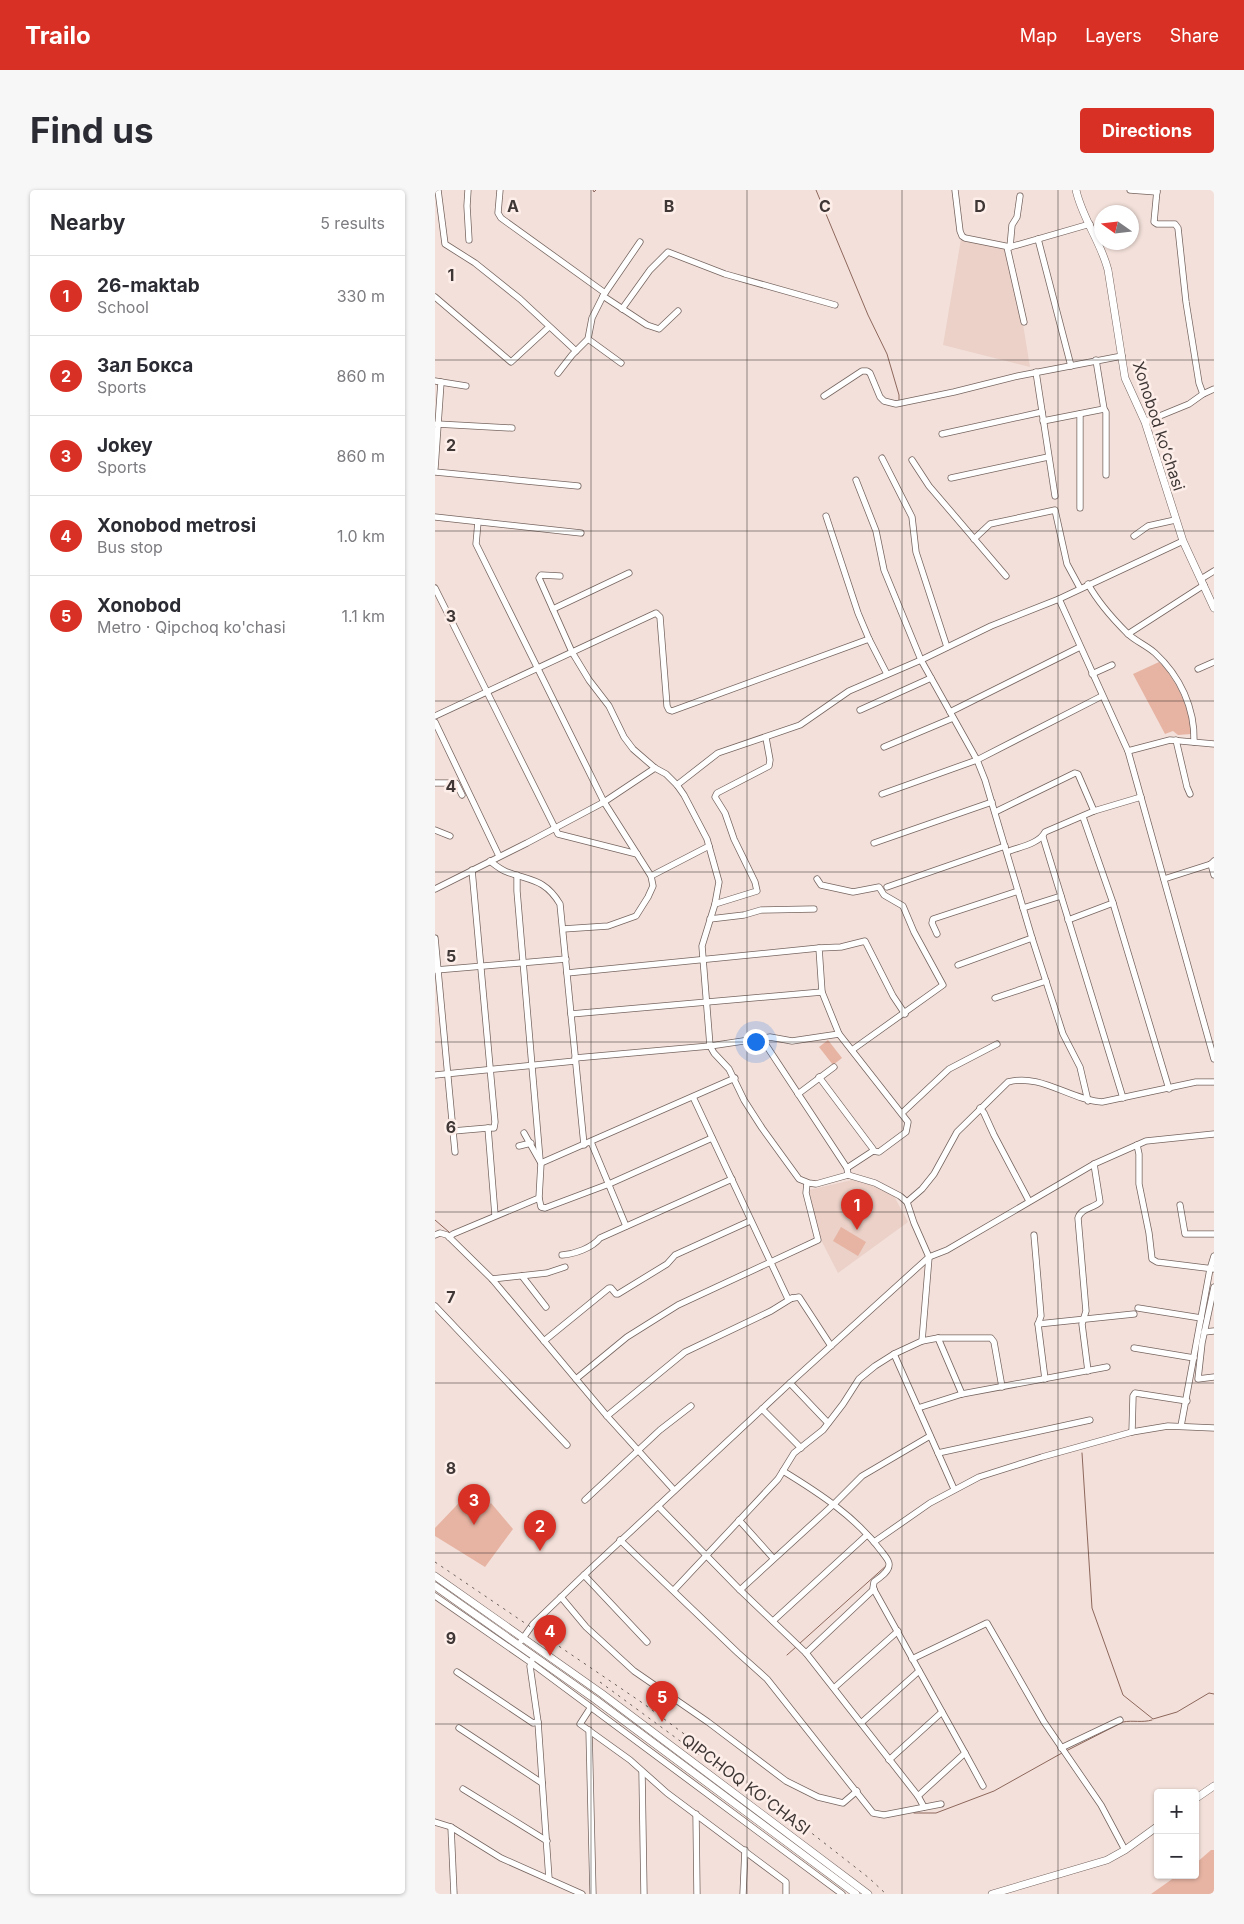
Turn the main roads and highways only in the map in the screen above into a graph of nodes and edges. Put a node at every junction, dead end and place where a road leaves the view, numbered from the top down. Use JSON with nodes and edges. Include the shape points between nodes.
{"nodes":[{"id":1,"x":1076,"y":190,"type":"edge"},
{"id":2,"x":1214,"y":608,"type":"edge"},
{"id":3,"x":435,"y":1576,"type":"edge"},
{"id":4,"x":435,"y":1586,"type":"edge"},
{"id":5,"x":1214,"y":1786,"type":"edge"},
{"id":6,"x":1199,"y":1796,"type":"edge"},
{"id":7,"x":1154,"y":1829,"type":"edge"},
{"id":8,"x":1017,"y":1891,"type":"edge"},
{"id":9,"x":856,"y":1894,"type":"edge"},
{"id":10,"x":868,"y":1894,"type":"edge"},
{"id":11,"x":992,"y":1894,"type":"edge"}],
"edges":[{"from":1,"to":2,"type":"main road","name":"Xonobod koʻchasi","via":[[1108,270],[1127,382],[1145,422],[1183,541]]},
{"from":3,"to":10,"type":"main road","name":"QIPCHOQ KO'CHASI","via":[[708,1772]]},
{"from":4,"to":9,"type":"main road","name":"QIPCHOQ KO'CHASI","via":[[535,1655]]},
{"from":5,"to":6,"type":"main road"},
{"from":7,"to":8,"type":"main road","via":[[1125,1850],[1099,1863]]},
{"from":8,"to":11,"type":"main road"}]}
